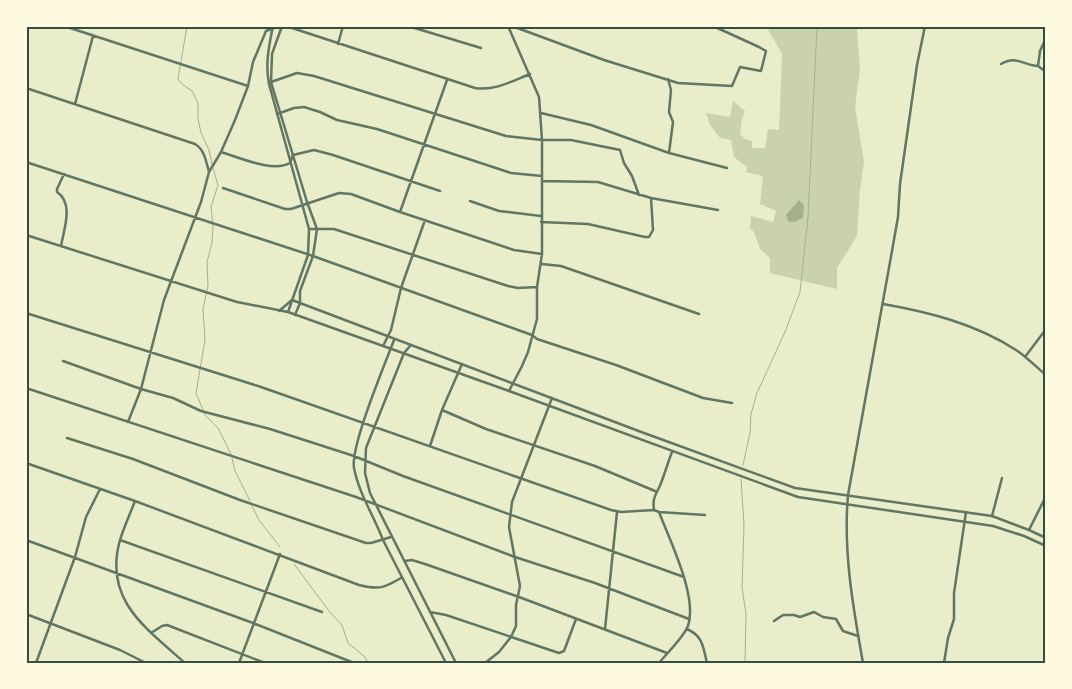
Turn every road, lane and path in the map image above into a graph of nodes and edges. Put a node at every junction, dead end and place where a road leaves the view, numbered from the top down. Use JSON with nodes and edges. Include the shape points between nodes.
{"nodes":[{"id":1,"x":64,"y":26,"type":"edge"},
{"id":2,"x":280,"y":26,"type":"edge"},
{"id":3,"x":286,"y":26,"type":"edge"},
{"id":4,"x":343,"y":26,"type":"edge"},
{"id":5,"x":408,"y":26,"type":"edge"},
{"id":6,"x":508,"y":26,"type":"edge"},
{"id":7,"x":512,"y":26,"type":"edge"},
{"id":8,"x":713,"y":26,"type":"edge"},
{"id":9,"x":925,"y":26,"type":"edge"},
{"id":10,"x":273,"y":27,"type":"edge"},
{"id":11,"x":93,"y":36,"type":"junction"},
{"id":12,"x":1046,"y":38,"type":"edge"},
{"id":13,"x":338,"y":44,"type":"junction"},
{"id":14,"x":481,"y":48,"type":"dead end"},
{"id":15,"x":1001,"y":64,"type":"dead end"},
{"id":16,"x":1038,"y":66,"type":"junction"},
{"id":17,"x":1046,"y":72,"type":"edge"},
{"id":18,"x":530,"y":74,"type":"junction"},
{"id":19,"x":668,"y":78,"type":"junction"},
{"id":20,"x":447,"y":79,"type":"junction"},
{"id":21,"x":270,"y":83,"type":"junction"},
{"id":22,"x":248,"y":86,"type":"junction"},
{"id":23,"x":26,"y":88,"type":"edge"},
{"id":24,"x":75,"y":104,"type":"junction"},
{"id":25,"x":279,"y":113,"type":"junction"},
{"id":26,"x":541,"y":113,"type":"junction"},
{"id":27,"x":434,"y":114,"type":"junction"},
{"id":28,"x":542,"y":140,"type":"junction"},
{"id":29,"x":424,"y":145,"type":"junction"},
{"id":30,"x":221,"y":152,"type":"junction"},
{"id":31,"x":669,"y":152,"type":"junction"},
{"id":32,"x":293,"y":155,"type":"junction"},
{"id":33,"x":26,"y":162,"type":"edge"},
{"id":34,"x":290,"y":162,"type":"junction"},
{"id":35,"x":727,"y":168,"type":"dead end"},
{"id":36,"x":209,"y":172,"type":"junction"},
{"id":37,"x":64,"y":174,"type":"junction"},
{"id":38,"x":542,"y":176,"type":"junction"},
{"id":39,"x":411,"y":181,"type":"junction"},
{"id":40,"x":542,"y":181,"type":"junction"},
{"id":41,"x":223,"y":188,"type":"dead end"},
{"id":42,"x":440,"y":191,"type":"dead end"},
{"id":43,"x":640,"y":195,"type":"junction"},
{"id":44,"x":651,"y":198,"type":"junction"},
{"id":45,"x":470,"y":201,"type":"dead end"},
{"id":46,"x":307,"y":202,"type":"junction"},
{"id":47,"x":302,"y":204,"type":"junction"},
{"id":48,"x":718,"y":210,"type":"dead end"},
{"id":49,"x":400,"y":212,"type":"junction"},
{"id":50,"x":541,"y":216,"type":"junction"},
{"id":51,"x":196,"y":218,"type":"junction"},
{"id":52,"x":425,"y":220,"type":"junction"},
{"id":53,"x":541,"y":222,"type":"junction"},
{"id":54,"x":309,"y":229,"type":"junction"},
{"id":55,"x":317,"y":229,"type":"junction"},
{"id":56,"x":26,"y":235,"type":"edge"},
{"id":57,"x":61,"y":246,"type":"junction"},
{"id":58,"x":542,"y":254,"type":"junction"},
{"id":59,"x":308,"y":255,"type":"junction"},
{"id":60,"x":412,"y":255,"type":"junction"},
{"id":61,"x":313,"y":256,"type":"junction"},
{"id":62,"x":541,"y":264,"type":"junction"},
{"id":63,"x":171,"y":281,"type":"junction"},
{"id":64,"x":537,"y":287,"type":"junction"},
{"id":65,"x":401,"y":288,"type":"junction"},
{"id":66,"x":292,"y":300,"type":"junction"},
{"id":67,"x":300,"y":303,"type":"junction"},
{"id":68,"x":883,"y":304,"type":"junction"},
{"id":69,"x":279,"y":311,"type":"junction"},
{"id":70,"x":288,"y":312,"type":"junction"},
{"id":71,"x":26,"y":314,"type":"edge"},
{"id":72,"x":700,"y":314,"type":"dead end"},
{"id":73,"x":295,"y":315,"type":"junction"},
{"id":74,"x":1046,"y":329,"type":"edge"},
{"id":75,"x":532,"y":335,"type":"junction"},
{"id":76,"x":388,"y":336,"type":"junction"},
{"id":77,"x":394,"y":340,"type":"junction"},
{"id":78,"x":383,"y":346,"type":"junction"},
{"id":79,"x":410,"y":346,"type":"junction"},
{"id":80,"x":391,"y":348,"type":"junction"},
{"id":81,"x":404,"y":352,"type":"junction"},
{"id":82,"x":151,"y":354,"type":"junction"},
{"id":83,"x":1025,"y":357,"type":"junction"},
{"id":84,"x":63,"y":361,"type":"dead end"},
{"id":85,"x":462,"y":364,"type":"junction"},
{"id":86,"x":459,"y":373,"type":"junction"},
{"id":87,"x":1046,"y":375,"type":"edge"},
{"id":88,"x":512,"y":383,"type":"junction"},
{"id":89,"x":26,"y":387,"type":"edge"},
{"id":90,"x":141,"y":389,"type":"junction"},
{"id":91,"x":509,"y":391,"type":"junction"},
{"id":92,"x":552,"y":398,"type":"junction"},
{"id":93,"x":732,"y":403,"type":"dead end"},
{"id":94,"x":549,"y":406,"type":"junction"},
{"id":95,"x":442,"y":410,"type":"junction"},
{"id":96,"x":128,"y":422,"type":"junction"},
{"id":97,"x":364,"y":423,"type":"junction"},
{"id":98,"x":375,"y":426,"type":"junction"},
{"id":99,"x":67,"y":438,"type":"dead end"},
{"id":100,"x":534,"y":444,"type":"junction"},
{"id":101,"x":430,"y":446,"type":"junction"},
{"id":102,"x":672,"y":452,"type":"junction"},
{"id":103,"x":354,"y":456,"type":"junction"},
{"id":104,"x":365,"y":461,"type":"junction"},
{"id":105,"x":26,"y":463,"type":"edge"},
{"id":106,"x":740,"y":467,"type":"junction"},
{"id":107,"x":737,"y":475,"type":"junction"},
{"id":108,"x":520,"y":478,"type":"junction"},
{"id":109,"x":1002,"y":478,"type":"dead end"},
{"id":110,"x":100,"y":489,"type":"junction"},
{"id":111,"x":655,"y":491,"type":"junction"},
{"id":112,"x":848,"y":495,"type":"junction"},
{"id":113,"x":1046,"y":496,"type":"edge"},
{"id":114,"x":365,"y":500,"type":"junction"},
{"id":115,"x":135,"y":501,"type":"junction"},
{"id":116,"x":847,"y":504,"type":"junction"},
{"id":117,"x":376,"y":505,"type":"junction"},
{"id":118,"x":654,"y":510,"type":"junction"},
{"id":119,"x":617,"y":512,"type":"junction"},
{"id":120,"x":659,"y":512,"type":"junction"},
{"id":121,"x":966,"y":512,"type":"junction"},
{"id":122,"x":509,"y":514,"type":"junction"},
{"id":123,"x":705,"y":515,"type":"dead end"},
{"id":124,"x":992,"y":516,"type":"junction"},
{"id":125,"x":964,"y":520,"type":"junction"},
{"id":126,"x":1029,"y":530,"type":"junction"},
{"id":127,"x":391,"y":537,"type":"junction"},
{"id":128,"x":1046,"y":538,"type":"edge"},
{"id":129,"x":26,"y":540,"type":"edge"},
{"id":130,"x":120,"y":540,"type":"junction"},
{"id":131,"x":383,"y":540,"type":"junction"},
{"id":132,"x":1046,"y":546,"type":"edge"},
{"id":133,"x":614,"y":551,"type":"junction"},
{"id":134,"x":280,"y":554,"type":"junction"},
{"id":135,"x":75,"y":557,"type":"junction"},
{"id":136,"x":515,"y":557,"type":"junction"},
{"id":137,"x":404,"y":561,"type":"junction"},
{"id":138,"x":116,"y":573,"type":"junction"},
{"id":139,"x":684,"y":577,"type":"junction"},
{"id":140,"x":401,"y":578,"type":"junction"},
{"id":141,"x":609,"y":589,"type":"junction"},
{"id":142,"x":266,"y":593,"type":"junction"},
{"id":143,"x":519,"y":597,"type":"junction"},
{"id":144,"x":322,"y":612,"type":"dead end"},
{"id":145,"x":430,"y":612,"type":"junction"},
{"id":146,"x":26,"y":614,"type":"edge"},
{"id":147,"x":576,"y":619,"type":"junction"},
{"id":148,"x":689,"y":619,"type":"junction"},
{"id":149,"x":774,"y":621,"type":"dead end"},
{"id":150,"x":253,"y":623,"type":"junction"},
{"id":151,"x":51,"y":624,"type":"junction"},
{"id":152,"x":606,"y":629,"type":"junction"},
{"id":153,"x":687,"y":629,"type":"junction"},
{"id":154,"x":151,"y":633,"type":"junction"},
{"id":155,"x":858,"y":636,"type":"junction"},
{"id":156,"x":511,"y":637,"type":"junction"},
{"id":157,"x":667,"y":652,"type":"junction"},
{"id":158,"x":242,"y":655,"type":"junction"},
{"id":159,"x":484,"y":662,"type":"edge"},
{"id":160,"x":36,"y":663,"type":"edge"},
{"id":161,"x":146,"y":663,"type":"edge"},
{"id":162,"x":185,"y":663,"type":"edge"},
{"id":163,"x":239,"y":663,"type":"edge"},
{"id":164,"x":264,"y":663,"type":"edge"},
{"id":165,"x":354,"y":663,"type":"edge"},
{"id":166,"x":446,"y":663,"type":"edge"},
{"id":167,"x":456,"y":663,"type":"edge"},
{"id":168,"x":659,"y":663,"type":"edge"},
{"id":169,"x":707,"y":663,"type":"edge"},
{"id":170,"x":863,"y":663,"type":"edge"},
{"id":171,"x":944,"y":663,"type":"edge"}],
"edges":[{"from":1,"to":11,"type":"street"},
{"from":2,"to":10,"type":"street"},
{"from":2,"to":21,"type":"street","via":[[272,54]]},
{"from":3,"to":13,"type":"street"},
{"from":4,"to":13,"type":"street"},
{"from":5,"to":14,"type":"street"},
{"from":6,"to":18,"type":"street"},
{"from":7,"to":19,"type":"street","via":[[604,60]]},
{"from":8,"to":19,"type":"street","via":[[766,52],[761,70],[740,67],[732,86],[678,83]]},
{"from":9,"to":68,"type":"street"},
{"from":10,"to":21,"type":"street","via":[[266,68]]},
{"from":10,"to":22,"type":"street","via":[[262,39]]},
{"from":11,"to":22,"type":"street"},
{"from":11,"to":24,"type":"street"},
{"from":12,"to":16,"type":"street"},
{"from":13,"to":20,"type":"street"},
{"from":15,"to":16,"type":"street","via":[[1016,59]]},
{"from":16,"to":17,"type":"street"},
{"from":18,"to":20,"type":"street","via":[[500,87],[484,89]]},
{"from":18,"to":26,"type":"street"},
{"from":19,"to":31,"type":"street","via":[[671,90],[669,112],[673,122]]},
{"from":20,"to":27,"type":"street"},
{"from":21,"to":25,"type":"street"},
{"from":21,"to":27,"type":"street","via":[[297,73],[314,76]]},
{"from":22,"to":30,"type":"street"},
{"from":23,"to":24,"type":"street"},
{"from":24,"to":36,"type":"street","via":[[196,144],[205,155]]},
{"from":25,"to":29,"type":"street","via":[[304,107]]},
{"from":25,"to":32,"type":"street"},
{"from":25,"to":34,"type":"street"},
{"from":26,"to":28,"type":"street"},
{"from":26,"to":31,"type":"street","via":[[591,124]]},
{"from":27,"to":28,"type":"street","via":[[506,136]]},
{"from":27,"to":29,"type":"street"},
{"from":28,"to":38,"type":"street"},
{"from":28,"to":43,"type":"street","via":[[571,140],[620,150]]},
{"from":29,"to":38,"type":"street","via":[[511,173]]},
{"from":29,"to":39,"type":"street"},
{"from":30,"to":34,"type":"street","via":[[272,167]]},
{"from":30,"to":36,"type":"street"},
{"from":31,"to":35,"type":"street"},
{"from":32,"to":34,"type":"street"},
{"from":32,"to":39,"type":"street","via":[[314,150]]},
{"from":32,"to":46,"type":"street"},
{"from":33,"to":37,"type":"street"},
{"from":34,"to":47,"type":"street"},
{"from":36,"to":51,"type":"street"},
{"from":37,"to":51,"type":"street"},
{"from":37,"to":57,"type":"street","via":[[56,189],[67,208]]},
{"from":38,"to":40,"type":"street"},
{"from":39,"to":42,"type":"street"},
{"from":39,"to":49,"type":"street"},
{"from":40,"to":43,"type":"street","via":[[598,182]]},
{"from":40,"to":50,"type":"street"},
{"from":41,"to":47,"type":"street","via":[[285,209]]},
{"from":43,"to":44,"type":"street"},
{"from":44,"to":48,"type":"street"},
{"from":44,"to":53,"type":"street","via":[[653,230],[649,237],[588,224]]},
{"from":45,"to":50,"type":"street","via":[[499,211]]},
{"from":46,"to":47,"type":"street"},
{"from":46,"to":49,"type":"street","via":[[345,193]]},
{"from":46,"to":55,"type":"street"},
{"from":47,"to":54,"type":"street"},
{"from":49,"to":52,"type":"street"},
{"from":50,"to":53,"type":"street"},
{"from":51,"to":59,"type":"street"},
{"from":51,"to":63,"type":"street"},
{"from":52,"to":58,"type":"street","via":[[514,250]]},
{"from":52,"to":60,"type":"street"},
{"from":53,"to":58,"type":"street"},
{"from":54,"to":55,"type":"street"},
{"from":54,"to":59,"type":"street"},
{"from":55,"to":60,"type":"street","via":[[334,229]]},
{"from":55,"to":61,"type":"street"},
{"from":56,"to":57,"type":"street"},
{"from":57,"to":63,"type":"street"},
{"from":58,"to":62,"type":"street"},
{"from":59,"to":61,"type":"street"},
{"from":59,"to":66,"type":"street"},
{"from":60,"to":64,"type":"street","via":[[508,286]]},
{"from":60,"to":65,"type":"street"},
{"from":61,"to":65,"type":"street"},
{"from":61,"to":67,"type":"street","via":[[300,291]]},
{"from":62,"to":64,"type":"street"},
{"from":62,"to":72,"type":"street","via":[[561,266]]},
{"from":63,"to":69,"type":"street"},
{"from":63,"to":82,"type":"street"},
{"from":64,"to":75,"type":"street","via":[[537,319]]},
{"from":65,"to":75,"type":"street"},
{"from":65,"to":76,"type":"street"},
{"from":66,"to":67,"type":"street"},
{"from":66,"to":69,"type":"street"},
{"from":66,"to":70,"type":"street"},
{"from":67,"to":73,"type":"street"},
{"from":67,"to":76,"type":"street"},
{"from":68,"to":83,"type":"street","via":[[922,310],[969,326],[996,338]]},
{"from":68,"to":112,"type":"street"},
{"from":69,"to":70,"type":"street"},
{"from":70,"to":73,"type":"street"},
{"from":71,"to":82,"type":"street"},
{"from":73,"to":78,"type":"street"},
{"from":74,"to":83,"type":"street"},
{"from":75,"to":88,"type":"street","via":[[522,366]]},
{"from":75,"to":93,"type":"street","via":[[703,398]]},
{"from":76,"to":77,"type":"street"},
{"from":76,"to":78,"type":"street"},
{"from":77,"to":79,"type":"street"},
{"from":77,"to":80,"type":"street"},
{"from":78,"to":80,"type":"street"},
{"from":79,"to":81,"type":"street"},
{"from":79,"to":85,"type":"street"},
{"from":80,"to":81,"type":"street"},
{"from":80,"to":97,"type":"street"},
{"from":81,"to":86,"type":"street"},
{"from":81,"to":98,"type":"street"},
{"from":82,"to":90,"type":"street"},
{"from":82,"to":97,"type":"street","via":[[261,387]]},
{"from":83,"to":87,"type":"street"},
{"from":84,"to":90,"type":"street"},
{"from":85,"to":86,"type":"street"},
{"from":85,"to":88,"type":"street"},
{"from":86,"to":91,"type":"street"},
{"from":86,"to":95,"type":"street"},
{"from":88,"to":91,"type":"street"},
{"from":88,"to":92,"type":"street"},
{"from":89,"to":96,"type":"street"},
{"from":90,"to":96,"type":"street"},
{"from":90,"to":103,"type":"street","via":[[173,398],[200,411]]},
{"from":91,"to":94,"type":"street"},
{"from":92,"to":94,"type":"street"},
{"from":92,"to":106,"type":"street"},
{"from":94,"to":100,"type":"street"},
{"from":94,"to":102,"type":"street"},
{"from":95,"to":100,"type":"street","via":[[486,429]]},
{"from":95,"to":101,"type":"street"},
{"from":96,"to":114,"type":"street"},
{"from":97,"to":98,"type":"street"},
{"from":97,"to":103,"type":"street"},
{"from":98,"to":101,"type":"street"},
{"from":98,"to":104,"type":"street","via":[[366,448]]},
{"from":99,"to":131,"type":"street","via":[[366,543]]},
{"from":100,"to":108,"type":"street"},
{"from":100,"to":111,"type":"street"},
{"from":101,"to":108,"type":"street"},
{"from":102,"to":107,"type":"street"},
{"from":102,"to":111,"type":"street","via":[[660,486]]},
{"from":103,"to":104,"type":"street"},
{"from":103,"to":114,"type":"street","via":[[354,467]]},
{"from":104,"to":117,"type":"street","via":[[366,481]]},
{"from":104,"to":122,"type":"street"},
{"from":105,"to":110,"type":"street"},
{"from":106,"to":107,"type":"street"},
{"from":106,"to":112,"type":"street","via":[[795,488]]},
{"from":107,"to":116,"type":"street","via":[[798,497]]},
{"from":108,"to":119,"type":"street"},
{"from":108,"to":122,"type":"street"},
{"from":109,"to":124,"type":"street"},
{"from":110,"to":115,"type":"street"},
{"from":110,"to":135,"type":"street","via":[[86,517]]},
{"from":111,"to":118,"type":"street"},
{"from":112,"to":116,"type":"street"},
{"from":112,"to":121,"type":"street"},
{"from":113,"to":126,"type":"street"},
{"from":114,"to":117,"type":"street"},
{"from":114,"to":131,"type":"street"},
{"from":115,"to":130,"type":"street"},
{"from":115,"to":134,"type":"street"},
{"from":116,"to":125,"type":"street"},
{"from":116,"to":155,"type":"street","via":[[848,562]]},
{"from":117,"to":127,"type":"street"},
{"from":117,"to":136,"type":"street"},
{"from":118,"to":119,"type":"street"},
{"from":118,"to":120,"type":"street"},
{"from":119,"to":133,"type":"street"},
{"from":120,"to":123,"type":"street"},
{"from":120,"to":139,"type":"street"},
{"from":121,"to":124,"type":"street"},
{"from":121,"to":125,"type":"street"},
{"from":122,"to":133,"type":"street"},
{"from":122,"to":136,"type":"street"},
{"from":124,"to":126,"type":"street"},
{"from":125,"to":132,"type":"street","via":[[1011,531]]},
{"from":125,"to":171,"type":"street","via":[[954,593],[954,619]]},
{"from":126,"to":128,"type":"street"},
{"from":127,"to":131,"type":"street"},
{"from":127,"to":137,"type":"street"},
{"from":129,"to":135,"type":"street"},
{"from":130,"to":138,"type":"street"},
{"from":130,"to":142,"type":"street"},
{"from":131,"to":140,"type":"street"},
{"from":133,"to":139,"type":"street"},
{"from":133,"to":141,"type":"street"},
{"from":134,"to":140,"type":"street","via":[[359,586],[385,588]]},
{"from":134,"to":142,"type":"street"},
{"from":135,"to":138,"type":"street"},
{"from":135,"to":151,"type":"street"},
{"from":136,"to":141,"type":"street"},
{"from":136,"to":143,"type":"street"},
{"from":137,"to":143,"type":"street","via":[[425,564]]},
{"from":137,"to":145,"type":"street"},
{"from":138,"to":150,"type":"street"},
{"from":138,"to":154,"type":"street","via":[[124,601]]},
{"from":139,"to":148,"type":"street","via":[[690,599]]},
{"from":140,"to":166,"type":"street"},
{"from":141,"to":148,"type":"street"},
{"from":141,"to":152,"type":"street"},
{"from":142,"to":144,"type":"street"},
{"from":142,"to":150,"type":"street"},
{"from":143,"to":147,"type":"street"},
{"from":143,"to":156,"type":"street","via":[[516,626]]},
{"from":145,"to":156,"type":"street"},
{"from":145,"to":167,"type":"street"},
{"from":146,"to":151,"type":"street"},
{"from":147,"to":152,"type":"street"},
{"from":147,"to":156,"type":"street","via":[[561,653]]},
{"from":148,"to":153,"type":"street"},
{"from":149,"to":155,"type":"street","via":[[783,616],[800,617],[814,612],[823,618],[836,619],[843,632]]},
{"from":150,"to":158,"type":"street"},
{"from":150,"to":165,"type":"street"},
{"from":151,"to":160,"type":"street"},
{"from":151,"to":161,"type":"street"},
{"from":152,"to":157,"type":"street"},
{"from":153,"to":157,"type":"street"},
{"from":153,"to":169,"type":"street","via":[[699,637]]},
{"from":154,"to":158,"type":"street","via":[[167,625]]},
{"from":154,"to":162,"type":"street"},
{"from":155,"to":170,"type":"street"},
{"from":156,"to":159,"type":"street","via":[[499,652]]},
{"from":157,"to":168,"type":"street"},
{"from":158,"to":163,"type":"street"},
{"from":158,"to":164,"type":"street"}]}
